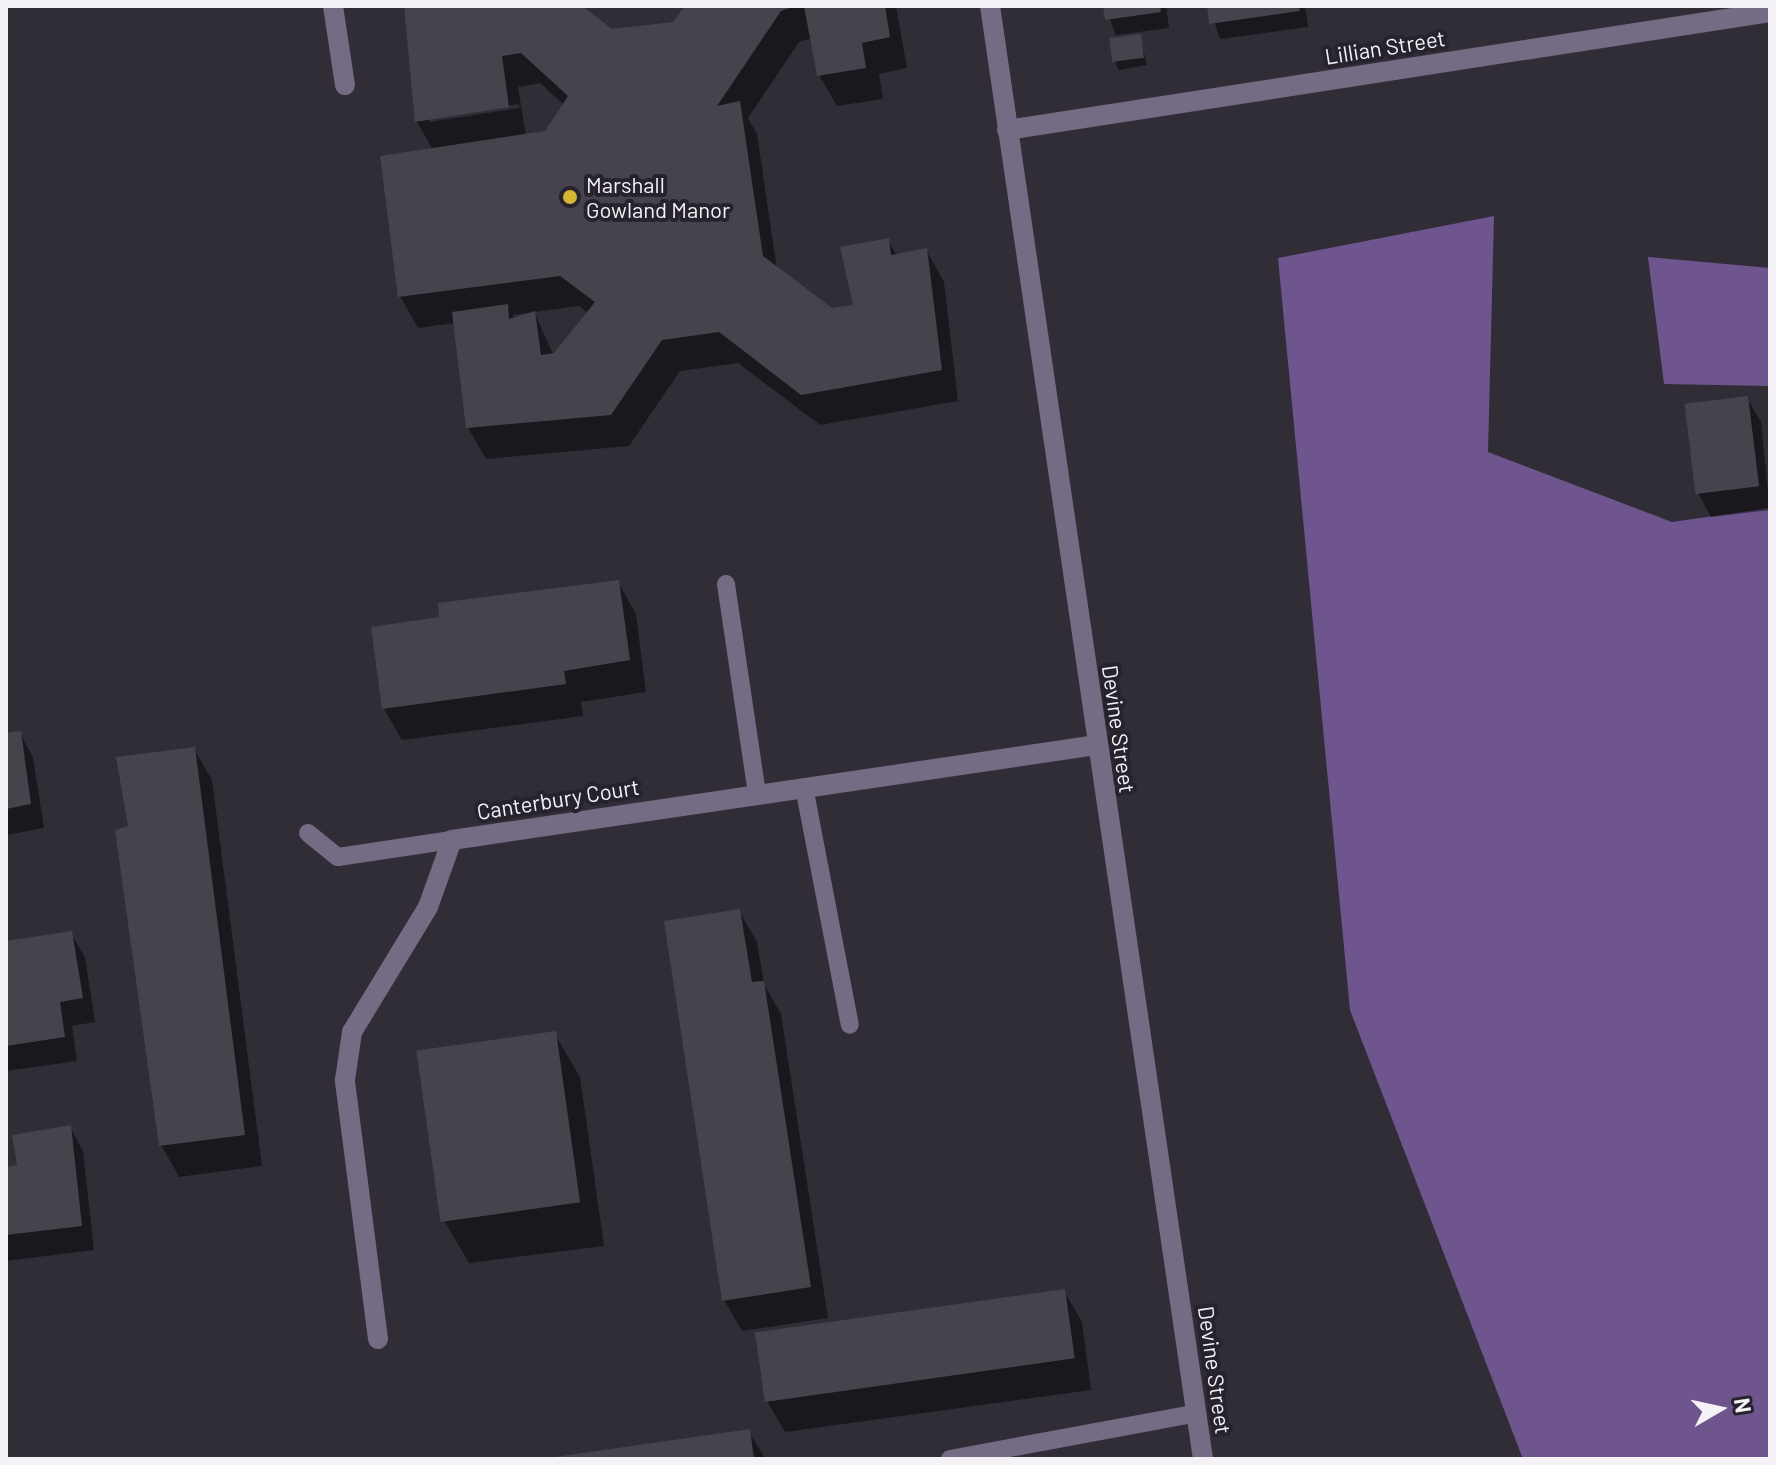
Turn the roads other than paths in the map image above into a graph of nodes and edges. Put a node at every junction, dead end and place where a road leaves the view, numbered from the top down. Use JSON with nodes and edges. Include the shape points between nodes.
{"nodes":[{"id":1,"x":333,"y":6,"type":"edge"},
{"id":2,"x":990,"y":6,"type":"edge"},
{"id":3,"x":1770,"y":12,"type":"edge"},
{"id":4,"x":345,"y":85,"type":"dead end"},
{"id":5,"x":1007,"y":130,"type":"junction"},
{"id":6,"x":726,"y":584,"type":"dead end"},
{"id":7,"x":1097,"y":745,"type":"junction"},
{"id":8,"x":804,"y":787,"type":"junction"},
{"id":9,"x":757,"y":794,"type":"junction"},
{"id":10,"x":308,"y":833,"type":"dead end"},
{"id":11,"x":452,"y":840,"type":"junction"},
{"id":12,"x":850,"y":1025,"type":"dead end"},
{"id":13,"x":378,"y":1339,"type":"dead end"},
{"id":14,"x":1197,"y":1413,"type":"junction"},
{"id":15,"x":950,"y":1459,"type":"edge"},
{"id":16,"x":1203,"y":1459,"type":"edge"}],
"edges":[{"from":1,"to":4,"type":"street"},
{"from":2,"to":5,"type":"street","name":"Devine Street"},
{"from":3,"to":5,"type":"street","name":"Lillian Street"},
{"from":5,"to":7,"type":"street","name":"Devine Street"},
{"from":6,"to":9,"type":"lane"},
{"from":7,"to":8,"type":"street","name":"Canterbury Court"},
{"from":7,"to":14,"type":"street","name":"Devine Street"},
{"from":8,"to":9,"type":"street","name":"Canterbury Court"},
{"from":8,"to":12,"type":"lane"},
{"from":9,"to":11,"type":"street","name":"Canterbury Court"},
{"from":10,"to":11,"type":"lane","via":[[338,857]]},
{"from":11,"to":13,"type":"street","name":"Canterbury Court","via":[[428,907],[352,1032],[345,1080]]},
{"from":14,"to":15,"type":"lane"},
{"from":14,"to":16,"type":"street","name":"Devine Street"}]}
